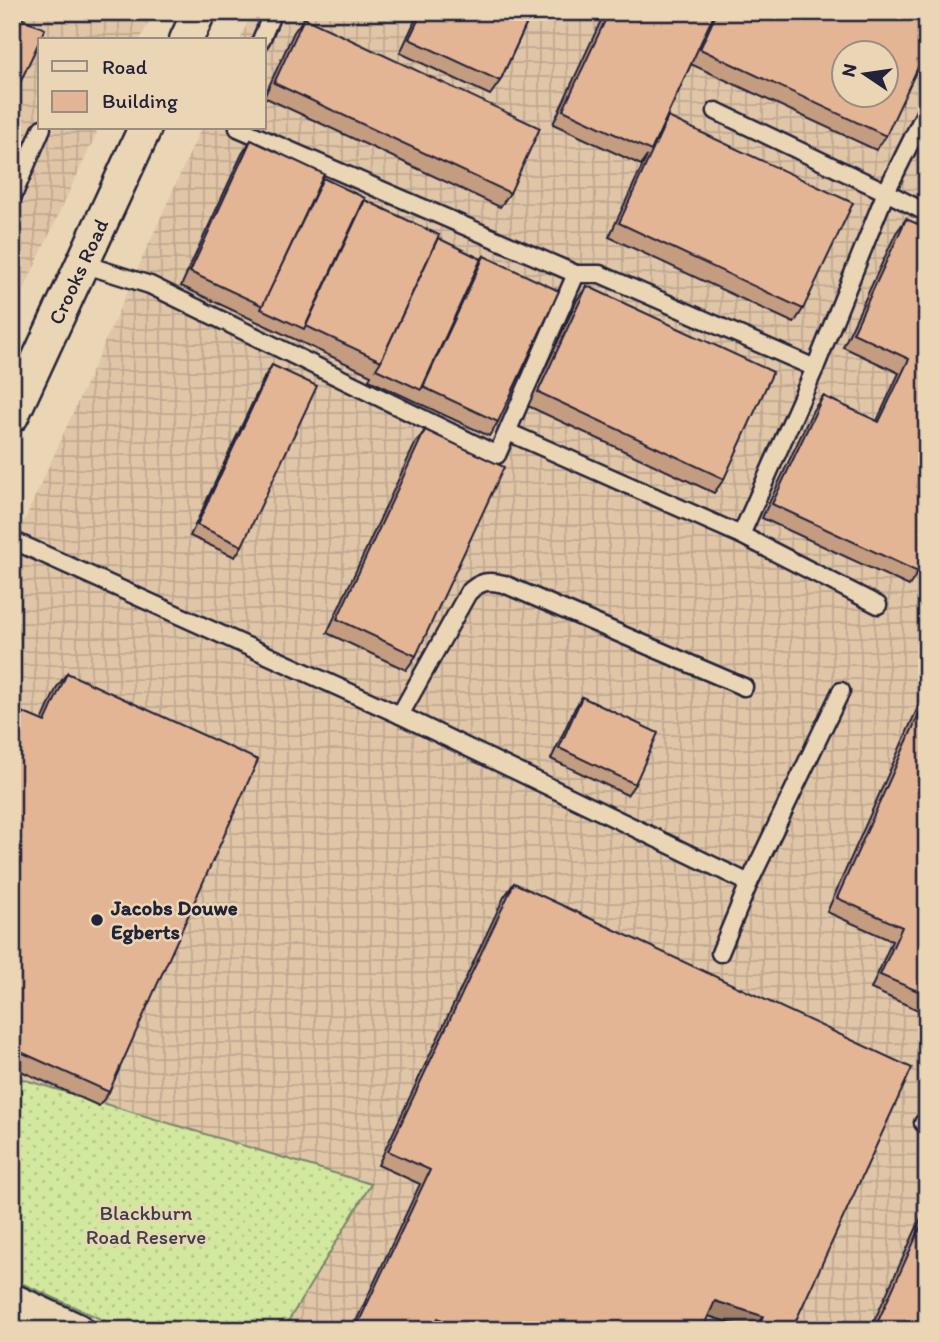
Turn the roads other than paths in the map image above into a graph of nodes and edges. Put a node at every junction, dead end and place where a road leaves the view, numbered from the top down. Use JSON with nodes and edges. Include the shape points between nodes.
{"nodes":[{"id":1,"x":199,"y":12,"type":"edge"},
{"id":2,"x":273,"y":12,"type":"edge"},
{"id":3,"x":187,"y":38,"type":"edge"},
{"id":4,"x":262,"y":38,"type":"edge"},
{"id":5,"x":927,"y":109,"type":"edge"},
{"id":6,"x":716,"y":111,"type":"dead end"},
{"id":7,"x":41,"y":130,"type":"edge"},
{"id":8,"x":144,"y":130,"type":"edge"},
{"id":9,"x":243,"y":130,"type":"edge"},
{"id":10,"x":886,"y":192,"type":"junction"},
{"id":11,"x":12,"y":198,"type":"edge"},
{"id":12,"x":927,"y":213,"type":"edge"},
{"id":13,"x":83,"y":264,"type":"junction"},
{"id":14,"x":576,"y":274,"type":"junction"},
{"id":15,"x":815,"y":368,"type":"junction"},
{"id":16,"x":12,"y":416,"type":"edge"},
{"id":17,"x":508,"y":432,"type":"junction"},
{"id":18,"x":741,"y":535,"type":"junction"},
{"id":19,"x":12,"y":540,"type":"edge"},
{"id":20,"x":878,"y":605,"type":"dead end"},
{"id":21,"x":744,"y":687,"type":"dead end"},
{"id":22,"x":841,"y":691,"type":"dead end"},
{"id":23,"x":400,"y":715,"type":"junction"},
{"id":24,"x":749,"y":883,"type":"junction"},
{"id":25,"x":720,"y":953,"type":"dead end"},
{"id":26,"x":12,"y":1300,"type":"edge"},
{"id":27,"x":78,"y":1330,"type":"edge"}],
"edges":[{"from":1,"to":3,"type":"street"},
{"from":2,"to":4,"type":"lane"},
{"from":5,"to":10,"type":"lane"},
{"from":6,"to":10,"type":"lane"},
{"from":7,"to":11,"type":"lane"},
{"from":8,"to":13,"type":"street","name":"Crooks Road"},
{"from":9,"to":14,"type":"lane"},
{"from":10,"to":12,"type":"lane"},
{"from":10,"to":15,"type":"lane"},
{"from":13,"to":16,"type":"street","name":"Crooks Road"},
{"from":13,"to":17,"type":"lane","via":[[150,285],[498,455]]},
{"from":14,"to":15,"type":"lane","via":[[600,274]]},
{"from":14,"to":17,"type":"lane"},
{"from":15,"to":18,"type":"lane"},
{"from":17,"to":18,"type":"lane"},
{"from":18,"to":20,"type":"lane"},
{"from":19,"to":23,"type":"lane"},
{"from":21,"to":23,"type":"lane","via":[[490,580],[468,593]]},
{"from":22,"to":24,"type":"lane"},
{"from":23,"to":24,"type":"lane"},
{"from":24,"to":25,"type":"lane"},
{"from":26,"to":27,"type":"street"}]}
